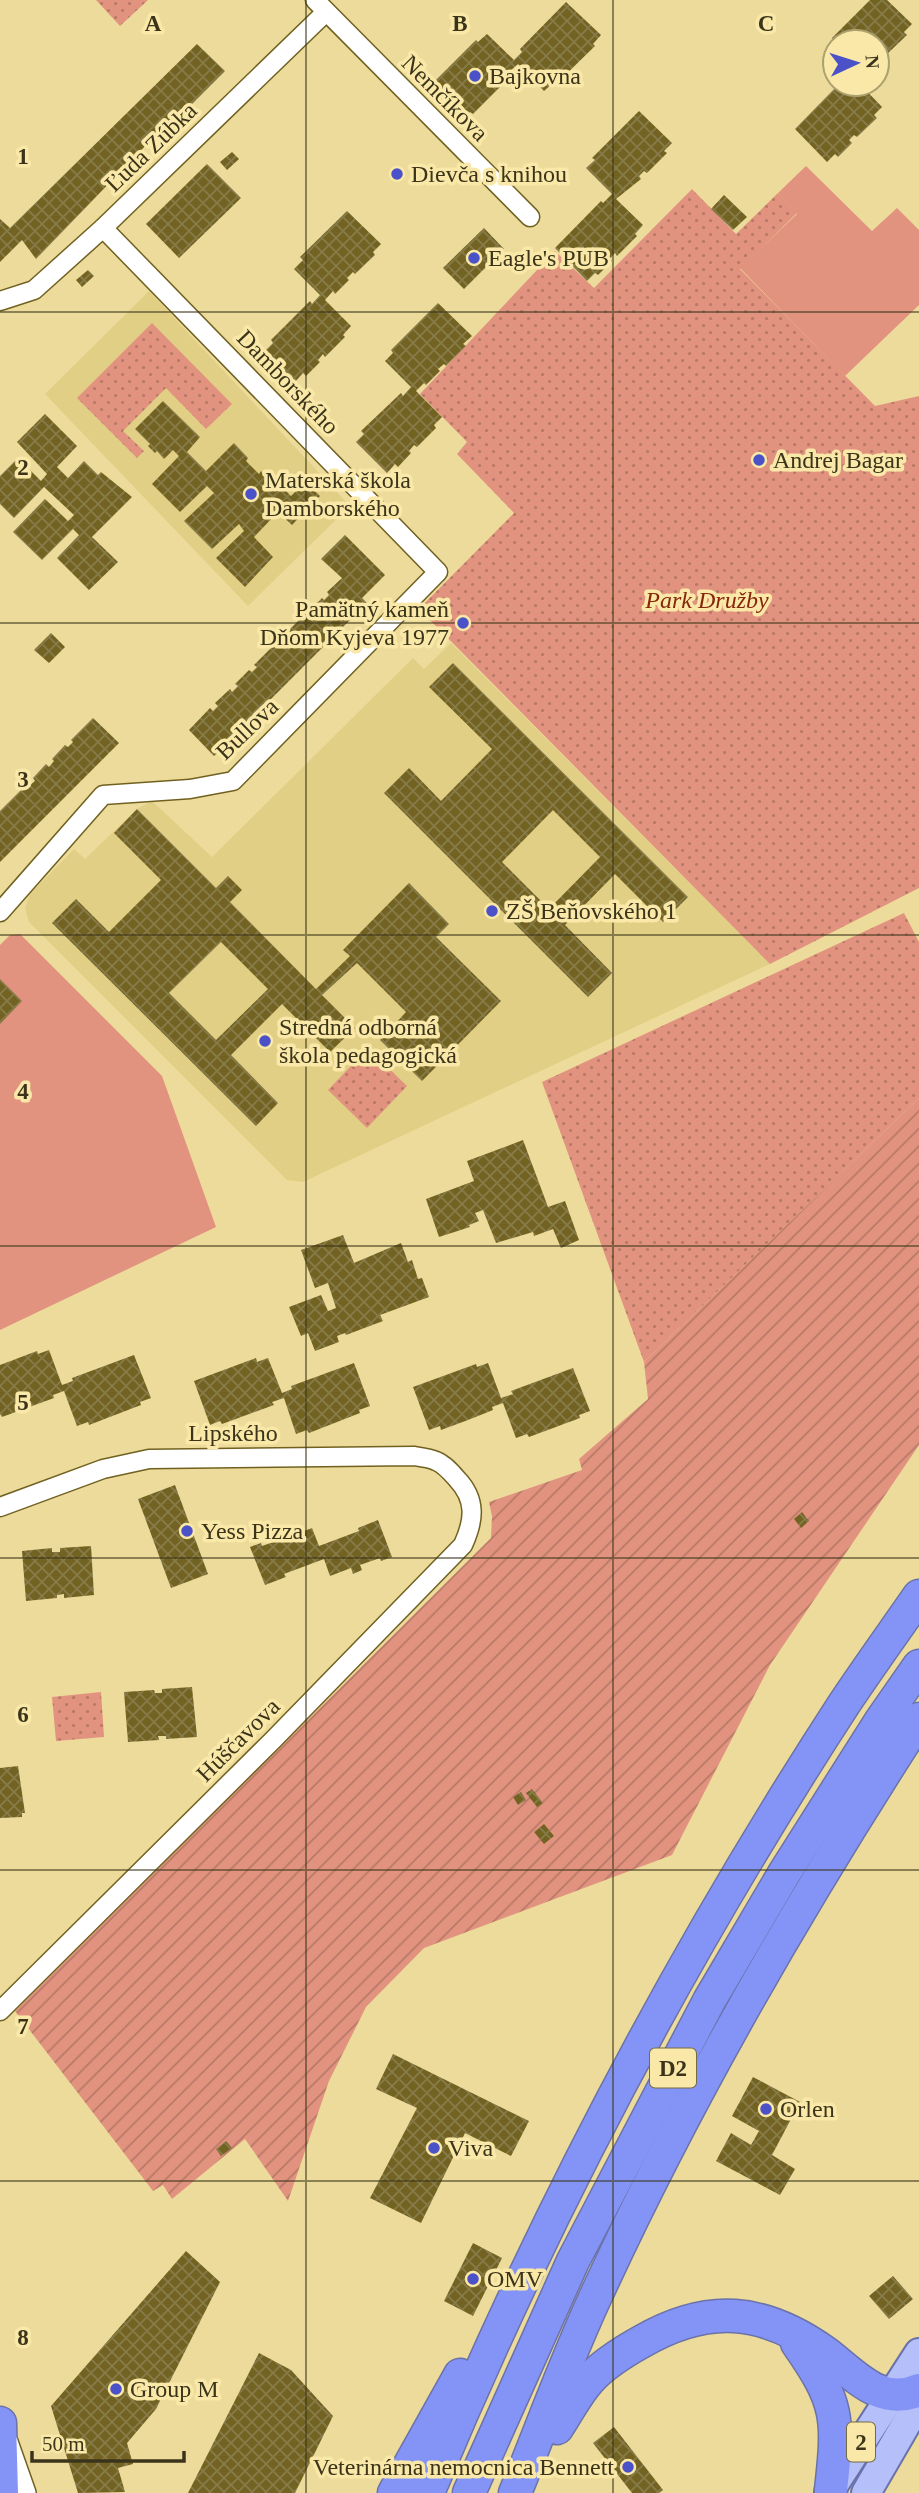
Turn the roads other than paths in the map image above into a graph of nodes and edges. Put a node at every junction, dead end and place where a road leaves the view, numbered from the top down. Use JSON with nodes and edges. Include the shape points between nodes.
{"nodes":[{"id":1,"x":321,"y":6,"type":"edge"},
{"id":2,"x":530,"y":217,"type":"dead end"},
{"id":3,"x":103,"y":228,"type":"junction"},
{"id":4,"x":0,"y":301,"type":"edge"},
{"id":5,"x":438,"y":572,"type":"joint"},
{"id":6,"x":0,"y":912,"type":"edge"},
{"id":7,"x":464,"y":1486,"type":"joint"},
{"id":8,"x":0,"y":1507,"type":"edge"},
{"id":9,"x":919,"y":1596,"type":"edge"},
{"id":10,"x":919,"y":1666,"type":"edge"},
{"id":11,"x":919,"y":1719,"type":"edge"},
{"id":12,"x":0,"y":2011,"type":"edge"},
{"id":13,"x":502,"y":2326,"type":"junction"},
{"id":14,"x":790,"y":2333,"type":"junction"},
{"id":15,"x":919,"y":2353,"type":"edge"},
{"id":16,"x":910,"y":2396,"type":"edge"},
{"id":17,"x":0,"y":2422,"type":"edge"},
{"id":18,"x":830,"y":2491,"type":"edge"},
{"id":19,"x":516,"y":2492,"type":"edge"},
{"id":20,"x":2,"y":2493,"type":"edge"},
{"id":21,"x":25,"y":2493,"type":"edge"},
{"id":22,"x":394,"y":2493,"type":"edge"},
{"id":23,"x":428,"y":2493,"type":"edge"},
{"id":24,"x":469,"y":2493,"type":"edge"},
{"id":25,"x":866,"y":2493,"type":"edge"}],
"edges":[{"from":1,"to":2,"type":"street","name":"Nemčíkova"},
{"from":1,"to":3,"type":"street","name":"Ľuda Zúbka"},
{"from":3,"to":4,"type":"street","name":"Ľuda Zúbka","via":[[34,290]]},
{"from":3,"to":5,"type":"street","name":"Damborského"},
{"from":5,"to":6,"type":"street","name":"Bullova","via":[[233,781],[103,795]]},
{"from":7,"to":8,"type":"street","name":"Lipského","via":[[435,1460],[414,1456],[171,1457],[103,1469]]},
{"from":7,"to":12,"type":"street","name":"Húščavova","via":[[473,1506],[463,1545]]},
{"from":9,"to":13,"type":"highway","number":"D2","via":[[844,1704],[672,1989]]},
{"from":10,"to":24,"type":"highway","number":"D2","via":[[785,1872],[703,2013],[573,2261]]},
{"from":11,"to":19,"type":"highway","via":[[778,1948],[684,2117],[599,2288]]},
{"from":13,"to":22,"type":"highway","via":[[459,2375]]},
{"from":13,"to":23,"type":"highway","number":"D2"},
{"from":14,"to":16,"type":"highway","via":[[825,2353],[857,2380]]},
{"from":14,"to":18,"type":"highway","via":[[825,2386],[832,2405],[835,2449]]},
{"from":14,"to":19,"type":"highway","via":[[756,2318],[715,2315],[654,2334],[588,2381]]},
{"from":15,"to":16,"type":"main road","number":"2"},
{"from":16,"to":18,"type":"main road","number":"2"},
{"from":16,"to":25,"type":"main road","number":"2"},
{"from":17,"to":20,"type":"highway"},
{"from":17,"to":21,"type":"street"}]}
